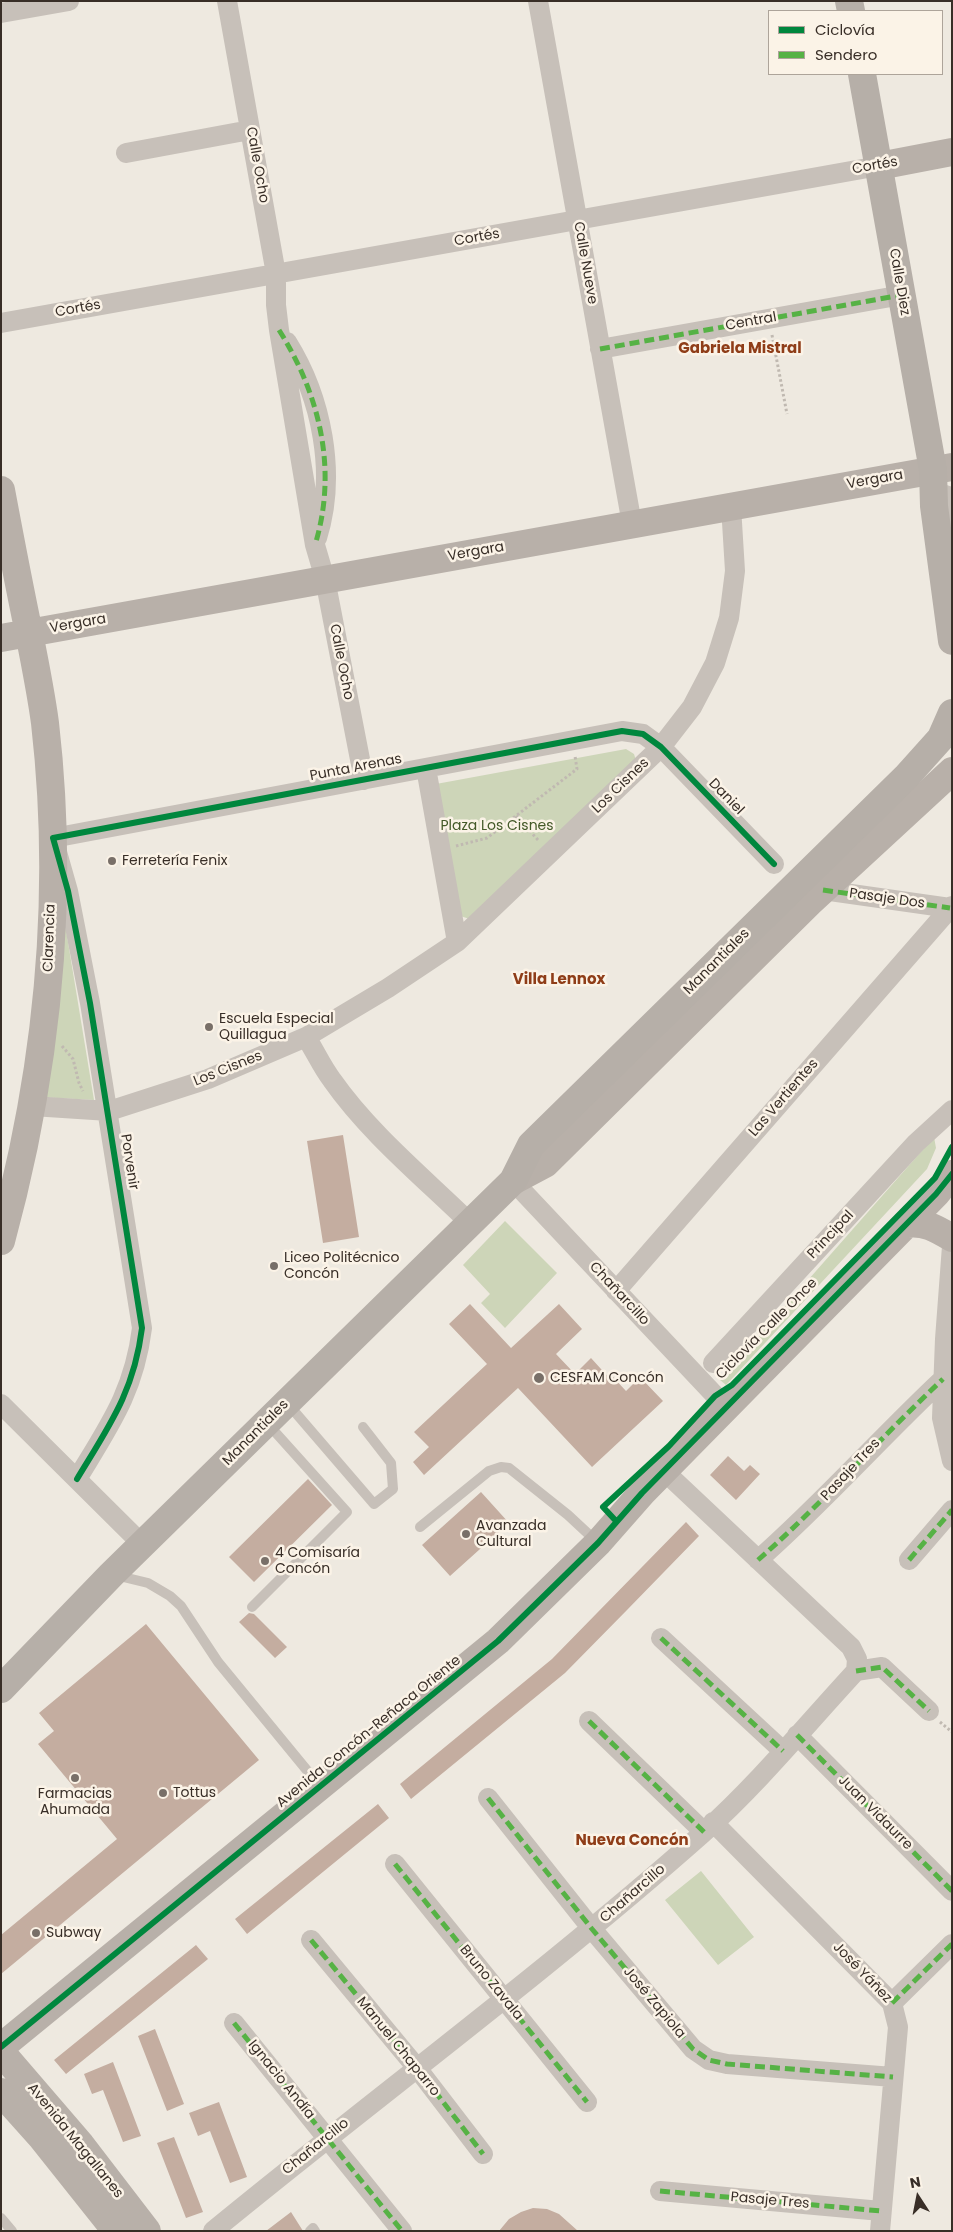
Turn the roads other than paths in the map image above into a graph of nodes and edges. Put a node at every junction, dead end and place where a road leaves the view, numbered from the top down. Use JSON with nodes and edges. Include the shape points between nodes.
{"nodes":[{"id":1,"x":69,"y":1,"type":"edge"},
{"id":2,"x":227,"y":1,"type":"edge"},
{"id":3,"x":538,"y":1,"type":"edge"},
{"id":4,"x":1,"y":14,"type":"edge"},
{"id":5,"x":862,"y":75,"type":"edge"},
{"id":6,"x":250,"y":130,"type":"junction"},
{"id":7,"x":126,"y":152,"type":"dead end"},
{"id":8,"x":952,"y":152,"type":"edge"},
{"id":9,"x":878,"y":166,"type":"junction"},
{"id":10,"x":577,"y":220,"type":"junction"},
{"id":11,"x":276,"y":274,"type":"junction"},
{"id":12,"x":902,"y":295,"type":"junction"},
{"id":13,"x":1,"y":323,"type":"edge"},
{"id":14,"x":600,"y":350,"type":"junction"},
{"id":15,"x":939,"y":476,"type":"edge"},
{"id":16,"x":1,"y":490,"type":"edge"},
{"id":17,"x":731,"y":506,"type":"junction"},
{"id":18,"x":952,"y":517,"type":"edge"},
{"id":19,"x":632,"y":524,"type":"junction"},
{"id":20,"x":326,"y":579,"type":"junction"},
{"id":21,"x":28,"y":632,"type":"junction"},
{"id":22,"x":1,"y":638,"type":"edge"},
{"id":23,"x":952,"y":641,"type":"edge"},
{"id":24,"x":952,"y":712,"type":"edge"},
{"id":25,"x":661,"y":747,"type":"junction"},
{"id":26,"x":426,"y":768,"type":"junction"},
{"id":27,"x":952,"y":771,"type":"edge"},
{"id":28,"x":364,"y":780,"type":"junction"},
{"id":29,"x":53,"y":838,"type":"junction"},
{"id":30,"x":774,"y":864,"type":"dead end"},
{"id":31,"x":824,"y":890,"type":"junction"},
{"id":32,"x":951,"y":907,"type":"edge"},
{"id":33,"x":457,"y":942,"type":"junction"},
{"id":34,"x":306,"y":1037,"type":"junction"},
{"id":35,"x":32,"y":1106,"type":"junction"},
{"id":36,"x":952,"y":1110,"type":"edge"},
{"id":37,"x":109,"y":1111,"type":"junction"},
{"id":38,"x":952,"y":1174,"type":"edge"},
{"id":39,"x":513,"y":1181,"type":"junction"},
{"id":40,"x":470,"y":1223,"type":"junction"},
{"id":41,"x":906,"y":1224,"type":"junction"},
{"id":42,"x":952,"y":1238,"type":"edge"},
{"id":43,"x":1,"y":1241,"type":"edge"},
{"id":44,"x":952,"y":1246,"type":"edge"},
{"id":45,"x":616,"y":1291,"type":"junction"},
{"id":46,"x":713,"y":1363,"type":"dead end"},
{"id":47,"x":943,"y":1379,"type":"junction"},
{"id":48,"x":286,"y":1403,"type":"junction"},
{"id":49,"x":1,"y":1404,"type":"edge"},
{"id":50,"x":726,"y":1407,"type":"junction"},
{"id":51,"x":267,"y":1422,"type":"junction"},
{"id":52,"x":363,"y":1426,"type":"dead end"},
{"id":53,"x":952,"y":1461,"type":"edge"},
{"id":54,"x":664,"y":1471,"type":"junction"},
{"id":55,"x":78,"y":1479,"type":"junction"},
{"id":56,"x":952,"y":1510,"type":"edge"},
{"id":57,"x":420,"y":1527,"type":"dead end"},
{"id":58,"x":598,"y":1543,"type":"junction"},
{"id":59,"x":143,"y":1545,"type":"junction"},
{"id":60,"x":758,"y":1560,"type":"junction"},
{"id":61,"x":909,"y":1560,"type":"dead end"},
{"id":62,"x":111,"y":1575,"type":"junction"},
{"id":63,"x":252,"y":1607,"type":"dead end"},
{"id":64,"x":661,"y":1638,"type":"dead end"},
{"id":65,"x":856,"y":1671,"type":"junction"},
{"id":66,"x":1,"y":1689,"type":"edge"},
{"id":67,"x":929,"y":1711,"type":"dead end"},
{"id":68,"x":589,"y":1721,"type":"dead end"},
{"id":69,"x":797,"y":1735,"type":"junction"},
{"id":70,"x":783,"y":1751,"type":"junction"},
{"id":71,"x":321,"y":1787,"type":"junction"},
{"id":72,"x":488,"y":1798,"type":"dead end"},
{"id":73,"x":709,"y":1827,"type":"junction"},
{"id":74,"x":395,"y":1864,"type":"dead end"},
{"id":75,"x":952,"y":1891,"type":"edge"},
{"id":76,"x":592,"y":1929,"type":"junction"},
{"id":77,"x":311,"y":1940,"type":"dead end"},
{"id":78,"x":950,"y":1949,"type":"edge"},
{"id":79,"x":505,"y":1999,"type":"junction"},
{"id":80,"x":892,"y":2002,"type":"junction"},
{"id":81,"x":234,"y":2023,"type":"dead end"},
{"id":82,"x":1,"y":2047,"type":"edge"},
{"id":83,"x":1,"y":2052,"type":"edge"},
{"id":84,"x":417,"y":2068,"type":"junction"},
{"id":85,"x":893,"y":2076,"type":"junction"},
{"id":86,"x":1,"y":2092,"type":"edge"},
{"id":87,"x":587,"y":2102,"type":"dead end"},
{"id":88,"x":327,"y":2137,"type":"junction"},
{"id":89,"x":484,"y":2154,"type":"dead end"},
{"id":90,"x":660,"y":2191,"type":"dead end"},
{"id":91,"x":882,"y":2211,"type":"junction"},
{"id":92,"x":1,"y":2218,"type":"edge"},
{"id":93,"x":12,"y":2231,"type":"edge"},
{"id":94,"x":116,"y":2231,"type":"edge"},
{"id":95,"x":147,"y":2231,"type":"edge"},
{"id":96,"x":213,"y":2231,"type":"edge"},
{"id":97,"x":310,"y":2231,"type":"edge"},
{"id":98,"x":315,"y":2231,"type":"edge"},
{"id":99,"x":402,"y":2231,"type":"edge"},
{"id":100,"x":880,"y":2231,"type":"edge"}],
"edges":[{"from":1,"to":4,"type":"street"},
{"from":2,"to":6,"type":"street","name":"Calle Ocho"},
{"from":3,"to":10,"type":"street","name":"Calle Nueve"},
{"from":5,"to":9,"type":"main road","name":"Calle Diez"},
{"from":6,"to":7,"type":"street"},
{"from":6,"to":11,"type":"street","name":"Calle Ocho"},
{"from":8,"to":9,"type":"street","name":"Cortés"},
{"from":9,"to":10,"type":"street","name":"Cortés"},
{"from":9,"to":12,"type":"main road","name":"Calle Diez"},
{"from":10,"to":11,"type":"street","name":"Cortés"},
{"from":10,"to":14,"type":"street","name":"Calle Nueve"},
{"from":11,"to":13,"type":"street","name":"Cortés"},
{"from":11,"to":20,"type":"street","name":"Calle Ocho","via":[[280,330],[300,365],[322,441],[326,491],[315,545]]},
{"from":12,"to":14,"type":"street","name":"Central"},
{"from":12,"to":15,"type":"main road","name":"Calle Diez"},
{"from":14,"to":19,"type":"street","name":"Calle Nueve"},
{"from":15,"to":17,"type":"street","name":"Vergara"},
{"from":15,"to":18,"type":"street","via":[[948,496]]},
{"from":15,"to":23,"type":"main road","name":"Calle Diez"},
{"from":16,"to":21,"type":"street","name":"Clarencia"},
{"from":17,"to":19,"type":"street","name":"Vergara"},
{"from":17,"to":25,"type":"street","name":"Los Cisnes","via":[[735,571],[723,641],[692,707]]},
{"from":19,"to":20,"type":"street","name":"Vergara"},
{"from":20,"to":21,"type":"street","name":"Vergara"},
{"from":20,"to":28,"type":"street","name":"Calle Ocho"},
{"from":21,"to":22,"type":"street","name":"Vergara"},
{"from":21,"to":29,"type":"street","name":"Clarencia","via":[[45,724]]},
{"from":24,"to":39,"type":"main road","name":"Manantiales","via":[[941,738],[931,750],[530,1145]]},
{"from":25,"to":26,"type":"street","name":"Punta Arenas","via":[[652,739],[622,731]]},
{"from":25,"to":30,"type":"street","name":"Daniel"},
{"from":25,"to":33,"type":"street","name":"Los Cisnes"},
{"from":26,"to":28,"type":"street","name":"Punta Arenas"},
{"from":26,"to":33,"type":"street"},
{"from":27,"to":31,"type":"street","name":"Manantiales"},
{"from":28,"to":29,"type":"street","name":"Punta Arenas"},
{"from":29,"to":35,"type":"street","name":"Clarencia","via":[[44,1035]]},
{"from":29,"to":37,"type":"street","name":"Porvenir","via":[[68,892]]},
{"from":31,"to":32,"type":"street","name":"Pasaje Dos"},
{"from":31,"to":39,"type":"street","name":"Manantiales","via":[[545,1164]]},
{"from":32,"to":45,"type":"street","name":"Las Vertientes"},
{"from":33,"to":34,"type":"street","name":"Los Cisnes"},
{"from":34,"to":37,"type":"street","name":"Los Cisnes","via":[[208,1079]]},
{"from":34,"to":40,"type":"street","via":[[332,1080],[369,1124]]},
{"from":35,"to":37,"type":"street","name":"Los Cisnes"},
{"from":35,"to":43,"type":"street","name":"Clarencia"},
{"from":36,"to":46,"type":"street","name":"Principal","via":[[916,1143]]},
{"from":37,"to":55,"type":"street","name":"Porvenir","via":[[142,1328],[127,1394]]},
{"from":38,"to":41,"type":"street","name":"Avenida Concón-Reñaca Oriente"},
{"from":39,"to":40,"type":"main road","name":"Manantiales"},
{"from":39,"to":45,"type":"street","name":"Chañarcillo"},
{"from":40,"to":48,"type":"main road","name":"Manantiales"},
{"from":41,"to":42,"type":"street","via":[[917,1222]]},
{"from":41,"to":50,"type":"street","name":"Avenida Concón-Reñaca Oriente"},
{"from":44,"to":47,"type":"street"},
{"from":45,"to":50,"type":"street","name":"Chañarcillo"},
{"from":47,"to":53,"type":"street","via":[[942,1418]]},
{"from":47,"to":60,"type":"street","name":"Pasaje Tres","via":[[888,1430],[823,1501]]},
{"from":48,"to":51,"type":"main road","name":"Manantiales"},
{"from":48,"to":52,"type":"lane","via":[[374,1504],[393,1489],[391,1463]]},
{"from":49,"to":55,"type":"street"},
{"from":50,"to":54,"type":"street","name":"Avenida Concón-Reñaca Oriente"},
{"from":51,"to":59,"type":"main road","name":"Manantiales"},
{"from":51,"to":63,"type":"lane","via":[[347,1512]]},
{"from":54,"to":58,"type":"street","name":"Avenida Concón-Reñaca Oriente"},
{"from":54,"to":60,"type":"street"},
{"from":55,"to":59,"type":"street"},
{"from":56,"to":61,"type":"street"},
{"from":57,"to":58,"type":"lane","via":[[489,1471],[509,1468]]},
{"from":58,"to":71,"type":"street","name":"Avenida Concón-Reñaca Oriente","via":[[498,1641]]},
{"from":59,"to":62,"type":"main road","name":"Manantiales"},
{"from":60,"to":65,"type":"street","via":[[851,1647],[857,1659]]},
{"from":62,"to":66,"type":"main road","name":"Manantiales"},
{"from":62,"to":71,"type":"lane","via":[[148,1583],[181,1606],[218,1662]]},
{"from":64,"to":70,"type":"street"},
{"from":65,"to":67,"type":"street","via":[[882,1666]]},
{"from":65,"to":69,"type":"street","name":"Chañarcillo"},
{"from":68,"to":73,"type":"street","name":"José Yáñez"},
{"from":69,"to":70,"type":"street","name":"Chañarcillo"},
{"from":69,"to":75,"type":"street","name":"Juan Vidaurre"},
{"from":70,"to":73,"type":"street","name":"Chañarcillo"},
{"from":71,"to":82,"type":"street","name":"Avenida Concón-Reñaca Oriente"},
{"from":72,"to":76,"type":"street","name":"José Zapiola"},
{"from":73,"to":76,"type":"street","name":"Chañarcillo"},
{"from":73,"to":80,"type":"street","name":"José Yáñez"},
{"from":74,"to":79,"type":"street","name":"Bruno Zavala"},
{"from":76,"to":79,"type":"street","name":"Chañarcillo"},
{"from":76,"to":85,"type":"street","name":"José Zapiola","via":[[693,2049],[709,2060]]},
{"from":77,"to":84,"type":"street","name":"Manuel Chaparro"},
{"from":78,"to":80,"type":"street"},
{"from":79,"to":84,"type":"street","name":"Chañarcillo"},
{"from":79,"to":87,"type":"street","name":"Bruno Zavala"},
{"from":80,"to":85,"type":"street","name":"José Yáñez","via":[[898,2027]]},
{"from":81,"to":88,"type":"street","name":"Ignacio Andía"},
{"from":83,"to":95,"type":"street","name":"Avenida Magallanes"},
{"from":84,"to":88,"type":"street","name":"Chañarcillo"},
{"from":84,"to":89,"type":"street","name":"Manuel Chaparro"},
{"from":85,"to":91,"type":"street","name":"José Yáñez"},
{"from":86,"to":94,"type":"street","name":"Avenida Magallanes"},
{"from":88,"to":96,"type":"street","name":"Chañarcillo"},
{"from":88,"to":99,"type":"street","name":"Ignacio Andía"},
{"from":90,"to":91,"type":"street","name":"Pasaje Tres"},
{"from":91,"to":100,"type":"street","name":"José Yáñez"},
{"from":92,"to":93,"type":"lane"},
{"from":97,"to":98,"type":"lane","via":[[313,2228]]}]}
